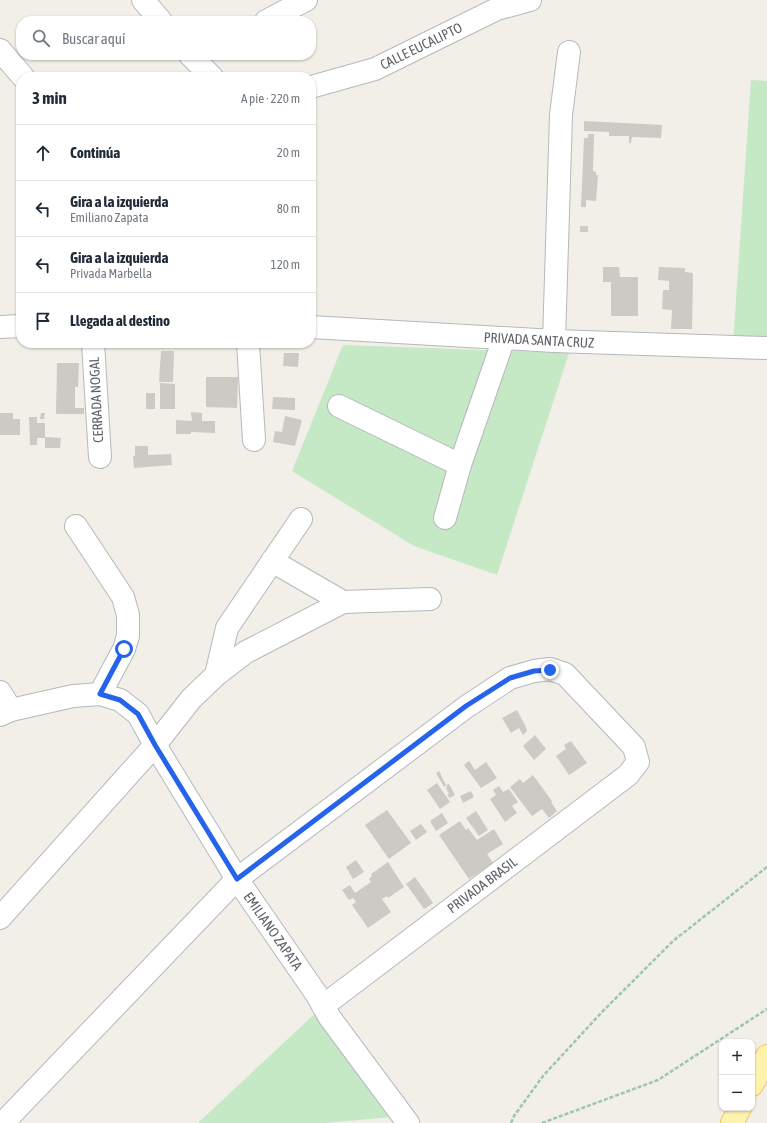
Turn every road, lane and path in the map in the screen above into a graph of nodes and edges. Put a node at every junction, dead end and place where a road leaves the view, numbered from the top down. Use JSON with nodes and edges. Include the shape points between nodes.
{"nodes":[{"id":1,"x":143,"y":0,"type":"edge"},
{"id":2,"x":306,"y":0,"type":"edge"},
{"id":3,"x":530,"y":0,"type":"edge"},
{"id":4,"x":157,"y":16,"type":"edge"},
{"id":5,"x":276,"y":16,"type":"edge"},
{"id":6,"x":0,"y":50,"type":"edge"},
{"id":7,"x":570,"y":52,"type":"dead end"},
{"id":8,"x":198,"y":60,"type":"edge"},
{"id":9,"x":19,"y":72,"type":"edge"},
{"id":10,"x":208,"y":72,"type":"edge"},
{"id":11,"x":316,"y":86,"type":"edge"},
{"id":12,"x":16,"y":326,"type":"edge"},
{"id":13,"x":0,"y":327,"type":"edge"},
{"id":14,"x":316,"y":327,"type":"edge"},
{"id":15,"x":504,"y":338,"type":"junction"},
{"id":16,"x":554,"y":341,"type":"junction"},
{"id":17,"x":93,"y":348,"type":"edge"},
{"id":18,"x":248,"y":348,"type":"edge"},
{"id":19,"x":767,"y":348,"type":"edge"},
{"id":20,"x":339,"y":406,"type":"dead end"},
{"id":21,"x":254,"y":440,"type":"dead end"},
{"id":22,"x":100,"y":457,"type":"dead end"},
{"id":23,"x":460,"y":465,"type":"junction"},
{"id":24,"x":445,"y":518,"type":"dead end"},
{"id":25,"x":301,"y":519,"type":"dead end"},
{"id":26,"x":76,"y":526,"type":"dead end"},
{"id":27,"x":272,"y":562,"type":"junction"},
{"id":28,"x":430,"y":599,"type":"dead end"},
{"id":29,"x":343,"y":602,"type":"junction"},
{"id":30,"x":216,"y":675,"type":"junction"},
{"id":31,"x":100,"y":694,"type":"junction"},
{"id":32,"x":4,"y":706,"type":"edge"},
{"id":33,"x":155,"y":745,"type":"junction"},
{"id":34,"x":767,"y":867,"type":"edge"},
{"id":35,"x":237,"y":879,"type":"junction"},
{"id":36,"x":0,"y":918,"type":"edge"},
{"id":37,"x":323,"y":1006,"type":"junction"},
{"id":38,"x":767,"y":1009,"type":"edge"},
{"id":39,"x":767,"y":1056,"type":"edge"},
{"id":40,"x":755,"y":1079,"type":"edge"},
{"id":41,"x":738,"y":1111,"type":"edge"},
{"id":42,"x":3,"y":1123,"type":"edge"},
{"id":43,"x":408,"y":1123,"type":"edge"},
{"id":44,"x":511,"y":1123,"type":"edge"},
{"id":45,"x":542,"y":1123,"type":"edge"},
{"id":46,"x":732,"y":1123,"type":"edge"}],
"edges":[{"from":1,"to":4,"type":"street"},
{"from":2,"to":5,"type":"street"},
{"from":3,"to":11,"type":"street","name":"CALLE EUCALIPTO","via":[[497,9],[375,69]]},
{"from":6,"to":9,"type":"street"},
{"from":7,"to":16,"type":"street","via":[[561,115]]},
{"from":8,"to":10,"type":"street"},
{"from":12,"to":13,"type":"street"},
{"from":14,"to":15,"type":"street","name":"PRIVADA SANTA CRUZ"},
{"from":15,"to":16,"type":"street","name":"PRIVADA SANTA CRUZ"},
{"from":15,"to":23,"type":"street"},
{"from":16,"to":19,"type":"street","name":"PRIVADA SANTA CRUZ"},
{"from":17,"to":22,"type":"street","name":"CERRADA NOGAL"},
{"from":18,"to":21,"type":"street"},
{"from":20,"to":23,"type":"street"},
{"from":23,"to":24,"type":"street"},
{"from":25,"to":27,"type":"street"},
{"from":26,"to":31,"type":"street","via":[[123,598],[128,615],[128,636],[124,649]]},
{"from":27,"to":29,"type":"street"},
{"from":27,"to":30,"type":"street","via":[[227,628]]},
{"from":28,"to":29,"type":"street"},
{"from":29,"to":30,"type":"street","via":[[246,652]]},
{"from":30,"to":33,"type":"street","via":[[191,699]]},
{"from":31,"to":32,"type":"street","name":"EMILIANO ZAPATA"},
{"from":31,"to":33,"type":"street","name":"EMILIANO ZAPATA","via":[[120,700],[138,714]]},
{"from":33,"to":35,"type":"street","name":"EMILIANO ZAPATA"},
{"from":33,"to":36,"type":"street"},
{"from":34,"to":44,"type":"path","via":[[673,941],[602,1012],[543,1076]]},
{"from":35,"to":37,"type":"street","name":"EMILIANO ZAPATA"},
{"from":35,"to":37,"type":"street","name":"PRIVADA BRASIL","via":[[466,706],[510,678],[534,671],[550,670],[565,674],[634,747],[638,762],[628,775]]},
{"from":35,"to":42,"type":"street"},
{"from":37,"to":43,"type":"street","name":"EMILIANO ZAPATA"},
{"from":38,"to":45,"type":"path","via":[[658,1080]]},
{"from":39,"to":40,"type":"main road"},
{"from":41,"to":46,"type":"main road"}]}
